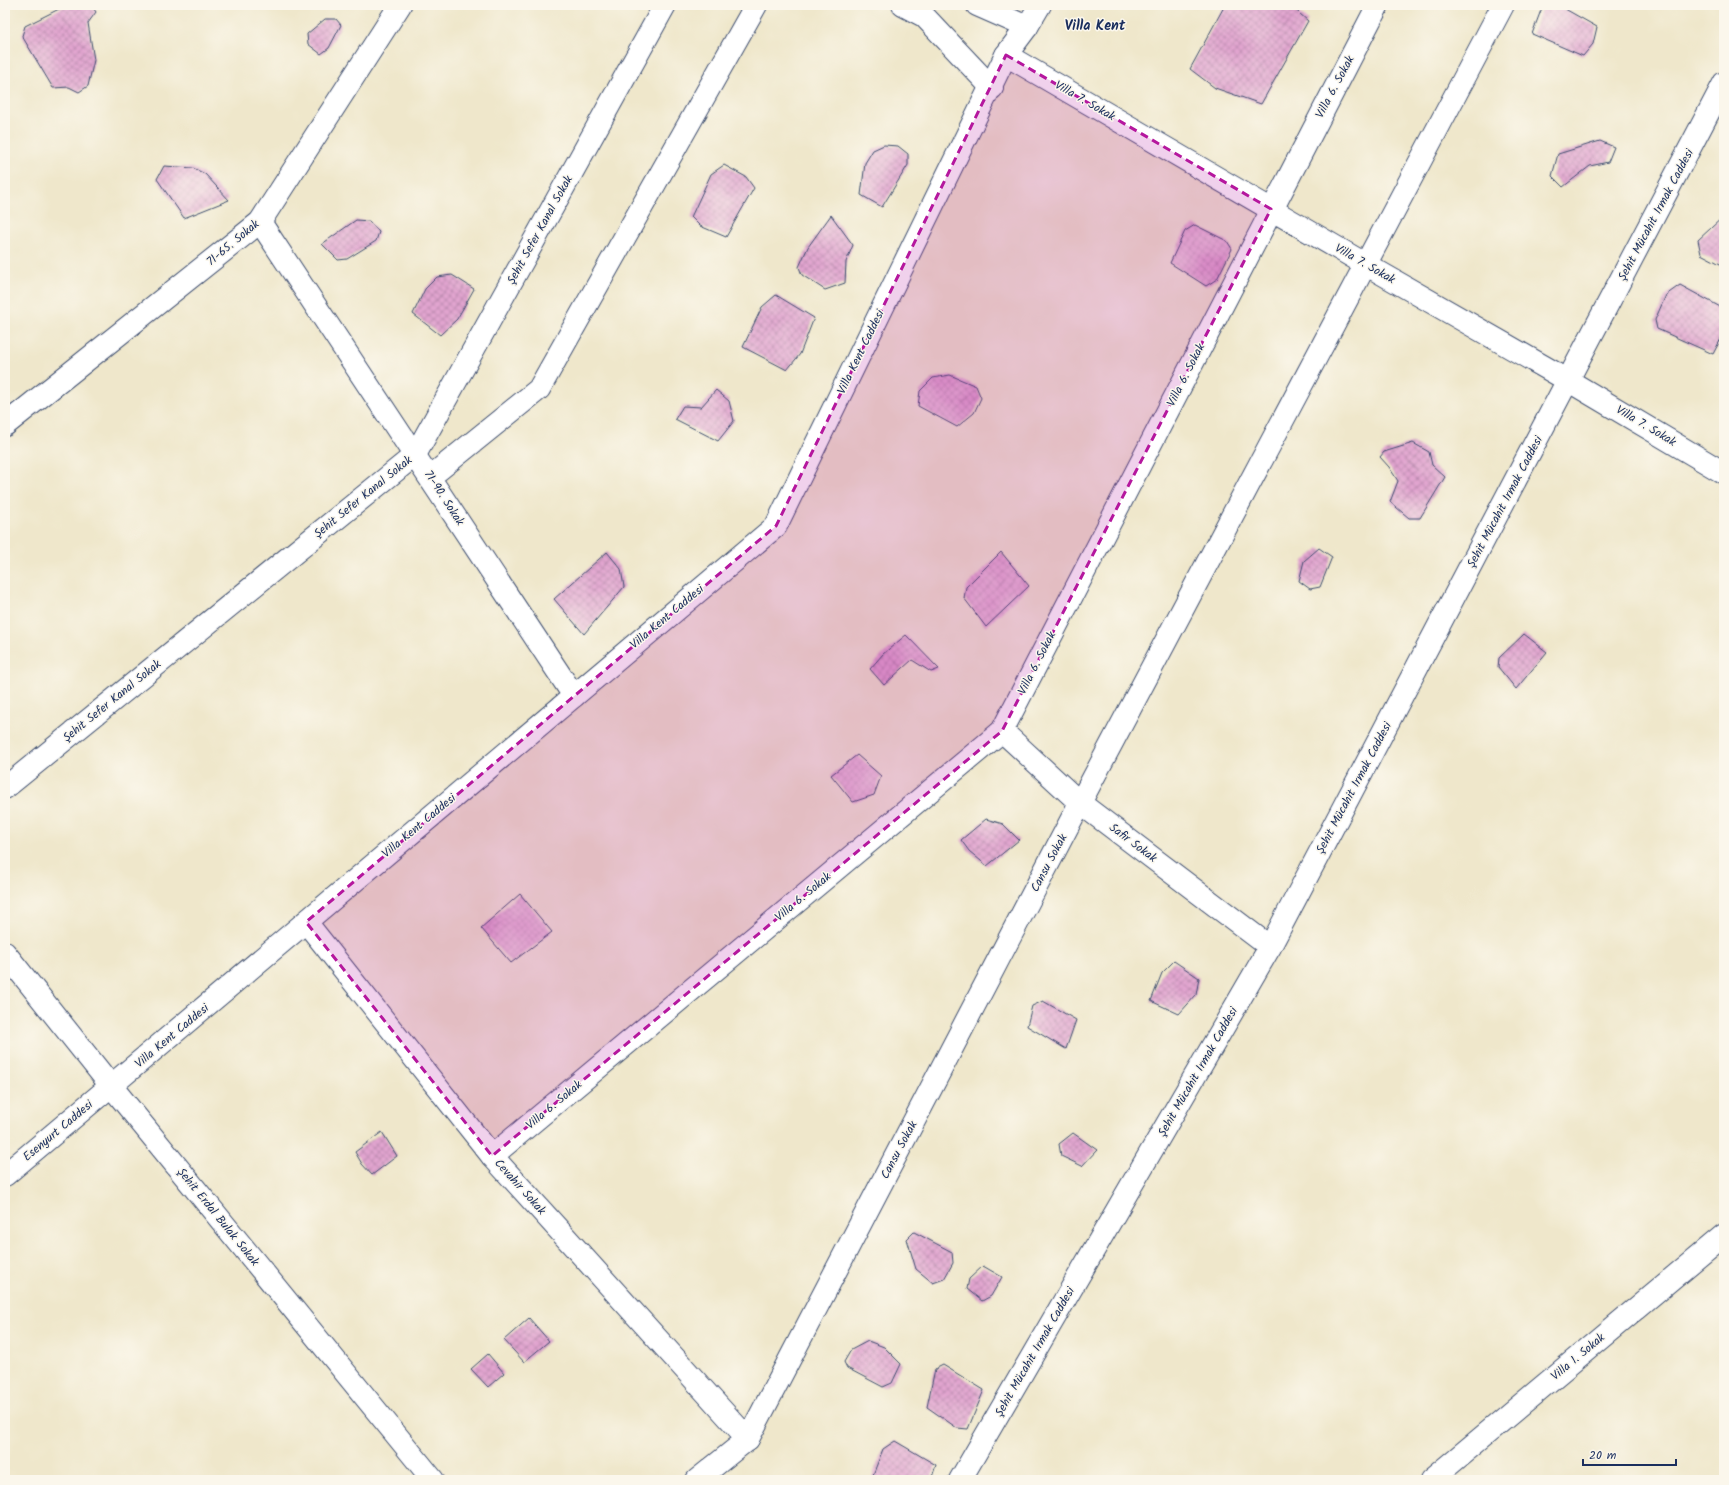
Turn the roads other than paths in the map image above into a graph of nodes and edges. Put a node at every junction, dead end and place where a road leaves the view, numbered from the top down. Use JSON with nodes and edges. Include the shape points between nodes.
{"nodes":[{"id":1,"x":400,"y":5,"type":"edge"},
{"id":2,"x":665,"y":5,"type":"edge"},
{"id":3,"x":756,"y":5,"type":"edge"},
{"id":4,"x":903,"y":5,"type":"edge"},
{"id":5,"x":978,"y":5,"type":"edge"},
{"id":6,"x":1040,"y":5,"type":"edge"},
{"id":7,"x":1378,"y":5,"type":"edge"},
{"id":8,"x":1503,"y":5,"type":"edge"},
{"id":9,"x":1027,"y":26,"type":"junction"},
{"id":10,"x":1006,"y":55,"type":"junction"},
{"id":11,"x":1724,"y":84,"type":"edge"},
{"id":12,"x":992,"y":88,"type":"junction"},
{"id":13,"x":1271,"y":209,"type":"junction"},
{"id":14,"x":260,"y":222,"type":"junction"},
{"id":15,"x":1365,"y":264,"type":"junction"},
{"id":16,"x":1569,"y":381,"type":"junction"},
{"id":17,"x":5,"y":425,"type":"edge"},
{"id":18,"x":415,"y":455,"type":"junction"},
{"id":19,"x":1724,"y":473,"type":"edge"},
{"id":20,"x":430,"y":477,"type":"junction"},
{"id":21,"x":574,"y":696,"type":"junction"},
{"id":22,"x":1002,"y":731,"type":"junction"},
{"id":23,"x":5,"y":788,"type":"edge"},
{"id":24,"x":1080,"y":803,"type":"junction"},
{"id":25,"x":306,"y":922,"type":"junction"},
{"id":26,"x":1270,"y":947,"type":"junction"},
{"id":27,"x":5,"y":953,"type":"edge"},
{"id":28,"x":112,"y":1087,"type":"junction"},
{"id":29,"x":492,"y":1156,"type":"junction"},
{"id":30,"x":5,"y":1176,"type":"edge"},
{"id":31,"x":1724,"y":1235,"type":"edge"},
{"id":32,"x":748,"y":1439,"type":"junction"},
{"id":33,"x":968,"y":1476,"type":"edge"},
{"id":34,"x":433,"y":1480,"type":"edge"},
{"id":35,"x":697,"y":1480,"type":"edge"},
{"id":36,"x":1432,"y":1480,"type":"edge"}],
"edges":[{"from":1,"to":14,"type":"street","name":"71-65. Sokak"},
{"from":2,"to":18,"type":"street","name":"Şehit Sefer Kanal Sokak"},
{"from":3,"to":20,"type":"street","via":[[539,389]]},
{"from":4,"to":12,"type":"street","via":[[924,16]]},
{"from":5,"to":9,"type":"street"},
{"from":6,"to":9,"type":"street","name":"Villa Kent Caddesi"},
{"from":7,"to":13,"type":"street","name":"Villa 6. Sokak"},
{"from":8,"to":15,"type":"street"},
{"from":9,"to":10,"type":"street","name":"Villa Kent Caddesi"},
{"from":10,"to":12,"type":"street","name":"Villa Kent Caddesi"},
{"from":10,"to":13,"type":"street","name":"Villa 7. Sokak"},
{"from":11,"to":16,"type":"street","name":"Şehit Mücahit Irmak Caddesi"},
{"from":12,"to":21,"type":"street","name":"Villa Kent Caddesi","via":[[776,526]]},
{"from":13,"to":15,"type":"street","name":"Villa 7. Sokak"},
{"from":13,"to":22,"type":"street","name":"Villa 6. Sokak"},
{"from":14,"to":17,"type":"street","name":"71-65. Sokak"},
{"from":14,"to":18,"type":"street","name":"71-90. Sokak"},
{"from":15,"to":16,"type":"street","name":"Villa 7. Sokak"},
{"from":15,"to":24,"type":"street"},
{"from":16,"to":19,"type":"street","name":"Villa 7. Sokak"},
{"from":16,"to":26,"type":"street","name":"Şehit Mücahit Irmak Caddesi"},
{"from":18,"to":20,"type":"street","name":"71-90. Sokak"},
{"from":18,"to":23,"type":"street","name":"Şehit Sefer Kanal Sokak"},
{"from":20,"to":21,"type":"street","name":"71-90. Sokak"},
{"from":21,"to":25,"type":"street","name":"Villa Kent Caddesi"},
{"from":22,"to":24,"type":"street","name":"Safir Sokak"},
{"from":22,"to":29,"type":"street","name":"Villa 6. Sokak"},
{"from":24,"to":26,"type":"street","name":"Safir Sokak"},
{"from":24,"to":32,"type":"street","name":"Cansu Sokak"},
{"from":25,"to":28,"type":"street","name":"Villa Kent Caddesi"},
{"from":25,"to":29,"type":"street","name":"Cevahir Sokak"},
{"from":26,"to":33,"type":"street","name":"Şehit Mücahit Irmak Caddesi"},
{"from":27,"to":28,"type":"street","name":"Şehit Erdal Bulak Sokak"},
{"from":28,"to":30,"type":"street","name":"Esenyurt Caddesi"},
{"from":28,"to":34,"type":"street","name":"Şehit Erdal Bulak Sokak"},
{"from":29,"to":32,"type":"street","name":"Cevahir Sokak"},
{"from":31,"to":36,"type":"street","name":"Villa 1. Sokak"},
{"from":32,"to":35,"type":"street","name":"Cansu Sokak"}]}
